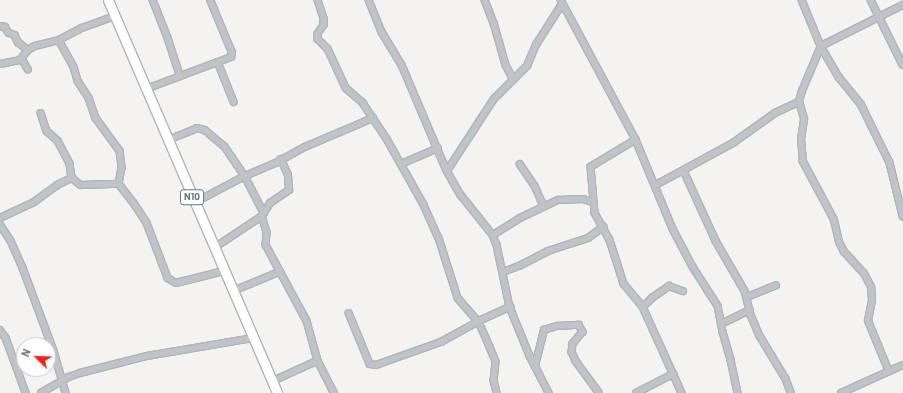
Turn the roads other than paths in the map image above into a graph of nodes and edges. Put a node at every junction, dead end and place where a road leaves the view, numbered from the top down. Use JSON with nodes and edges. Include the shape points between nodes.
{"nodes":[{"id":1,"x":108,"y":0,"type":"edge"},
{"id":2,"x":153,"y":0,"type":"edge"},
{"id":3,"x":210,"y":0,"type":"edge"},
{"id":4,"x":318,"y":0,"type":"edge"},
{"id":5,"x":369,"y":0,"type":"edge"},
{"id":6,"x":485,"y":0,"type":"edge"},
{"id":7,"x":802,"y":0,"type":"edge"},
{"id":8,"x":871,"y":0,"type":"edge"},
{"id":9,"x":562,"y":2,"type":"edge"},
{"id":10,"x":903,"y":5,"type":"edge"},
{"id":11,"x":115,"y":16,"type":"junction"},
{"id":12,"x":879,"y":16,"type":"junction"},
{"id":13,"x":0,"y":26,"type":"edge"},
{"id":14,"x":59,"y":40,"type":"junction"},
{"id":15,"x":821,"y":46,"type":"junction"},
{"id":16,"x":28,"y":50,"type":"junction"},
{"id":17,"x":22,"y":59,"type":"junction"},
{"id":18,"x":218,"y":62,"type":"junction"},
{"id":19,"x":0,"y":64,"type":"edge"},
{"id":20,"x":903,"y":65,"type":"edge"},
{"id":21,"x":28,"y":69,"type":"dead end"},
{"id":22,"x":180,"y":76,"type":"junction"},
{"id":23,"x":513,"y":80,"type":"junction"},
{"id":24,"x":146,"y":89,"type":"junction"},
{"id":25,"x":234,"y":102,"type":"dead end"},
{"id":26,"x":799,"y":102,"type":"junction"},
{"id":27,"x":41,"y":113,"type":"dead end"},
{"id":28,"x":373,"y":118,"type":"junction"},
{"id":29,"x":168,"y":140,"type":"junction"},
{"id":30,"x":636,"y":140,"type":"junction"},
{"id":31,"x":438,"y":148,"type":"junction"},
{"id":32,"x":281,"y":160,"type":"junction"},
{"id":33,"x":402,"y":164,"type":"junction"},
{"id":34,"x":520,"y":164,"type":"dead end"},
{"id":35,"x":447,"y":171,"type":"junction"},
{"id":36,"x":684,"y":171,"type":"junction"},
{"id":37,"x":245,"y":176,"type":"junction"},
{"id":38,"x":72,"y":178,"type":"junction"},
{"id":39,"x":119,"y":184,"type":"junction"},
{"id":40,"x":656,"y":185,"type":"junction"},
{"id":41,"x":194,"y":202,"type":"junction"},
{"id":42,"x":593,"y":202,"type":"junction"},
{"id":43,"x":544,"y":206,"type":"junction"},
{"id":44,"x":263,"y":214,"type":"junction"},
{"id":45,"x":903,"y":216,"type":"edge"},
{"id":46,"x":0,"y":218,"type":"edge"},
{"id":47,"x":0,"y":224,"type":"edge"},
{"id":48,"x":603,"y":227,"type":"junction"},
{"id":49,"x":493,"y":235,"type":"junction"},
{"id":50,"x":214,"y":248,"type":"junction"},
{"id":51,"x":224,"y":271,"type":"junction"},
{"id":52,"x":279,"y":272,"type":"junction"},
{"id":53,"x":503,"y":272,"type":"junction"},
{"id":54,"x":776,"y":285,"type":"dead end"},
{"id":55,"x":233,"y":291,"type":"junction"},
{"id":56,"x":683,"y":291,"type":"dead end"},
{"id":57,"x":747,"y":297,"type":"junction"},
{"id":58,"x":510,"y":307,"type":"junction"},
{"id":59,"x":643,"y":307,"type":"junction"},
{"id":60,"x":750,"y":310,"type":"junction"},
{"id":61,"x":349,"y":314,"type":"dead end"},
{"id":62,"x":478,"y":322,"type":"junction"},
{"id":63,"x":721,"y":324,"type":"junction"},
{"id":64,"x":0,"y":330,"type":"edge"},
{"id":65,"x":253,"y":338,"type":"junction"},
{"id":66,"x":318,"y":361,"type":"junction"},
{"id":67,"x":903,"y":365,"type":"edge"},
{"id":68,"x":535,"y":366,"type":"junction"},
{"id":69,"x":889,"y":372,"type":"junction"},
{"id":70,"x":673,"y":374,"type":"junction"},
{"id":71,"x":62,"y":382,"type":"junction"},
{"id":72,"x":272,"y":382,"type":"junction"},
{"id":73,"x":851,"y":391,"type":"edge"},
{"id":74,"x":26,"y":393,"type":"edge"},
{"id":75,"x":41,"y":393,"type":"edge"},
{"id":76,"x":66,"y":393,"type":"edge"},
{"id":77,"x":277,"y":393,"type":"edge"},
{"id":78,"x":334,"y":393,"type":"edge"},
{"id":79,"x":496,"y":393,"type":"edge"},
{"id":80,"x":549,"y":393,"type":"edge"},
{"id":81,"x":599,"y":393,"type":"edge"},
{"id":82,"x":636,"y":393,"type":"edge"},
{"id":83,"x":682,"y":393,"type":"edge"},
{"id":84,"x":738,"y":393,"type":"edge"},
{"id":85,"x":791,"y":393,"type":"edge"},
{"id":86,"x":841,"y":393,"type":"edge"}],
"edges":[{"from":1,"to":11,"type":"main road","number":"N10"},
{"from":2,"to":22,"type":"street"},
{"from":3,"to":18,"type":"street","via":[[232,54],[231,57]]},
{"from":4,"to":28,"type":"street","via":[[324,25],[318,39],[328,49],[346,88],[363,103]]},
{"from":5,"to":31,"type":"street","via":[[382,32],[402,65]]},
{"from":6,"to":23,"type":"street"},
{"from":7,"to":15,"type":"street"},
{"from":8,"to":12,"type":"street"},
{"from":9,"to":23,"type":"street","via":[[526,66]]},
{"from":9,"to":30,"type":"street"},
{"from":10,"to":12,"type":"street"},
{"from":11,"to":14,"type":"street"},
{"from":11,"to":24,"type":"main road","number":"N10"},
{"from":12,"to":15,"type":"street"},
{"from":12,"to":20,"type":"street"},
{"from":13,"to":16,"type":"street","via":[[15,35],[18,42]]},
{"from":14,"to":16,"type":"street","via":[[37,44]]},
{"from":14,"to":39,"type":"street","via":[[89,98],[96,118],[120,151],[122,168]]},
{"from":15,"to":26,"type":"street"},
{"from":15,"to":45,"type":"street","via":[[839,77],[861,104],[890,163]]},
{"from":16,"to":17,"type":"street"},
{"from":17,"to":19,"type":"street"},
{"from":17,"to":21,"type":"street"},
{"from":18,"to":22,"type":"street"},
{"from":18,"to":25,"type":"street"},
{"from":22,"to":24,"type":"street"},
{"from":23,"to":35,"type":"street","via":[[494,99]]},
{"from":24,"to":29,"type":"main road","number":"N10"},
{"from":26,"to":36,"type":"street","via":[[775,113],[733,143]]},
{"from":26,"to":69,"type":"street","via":[[804,119],[801,139],[803,162],[834,220],[844,252],[864,274],[871,287],[872,300],[868,321]]},
{"from":27,"to":38,"type":"street","via":[[47,131],[58,141],[70,164]]},
{"from":28,"to":32,"type":"street"},
{"from":28,"to":33,"type":"street"},
{"from":29,"to":37,"type":"street","via":[[202,128],[225,147]]},
{"from":29,"to":41,"type":"main road","number":"N10"},
{"from":30,"to":40,"type":"street"},
{"from":30,"to":42,"type":"street","via":[[591,167]]},
{"from":31,"to":33,"type":"street"},
{"from":31,"to":35,"type":"street"},
{"from":32,"to":37,"type":"street"},
{"from":32,"to":44,"type":"street","via":[[288,175],[289,190],[270,203]]},
{"from":33,"to":62,"type":"street","via":[[439,238],[458,298]]},
{"from":34,"to":43,"type":"street","via":[[535,186]]},
{"from":35,"to":49,"type":"street","via":[[461,195]]},
{"from":36,"to":40,"type":"street"},
{"from":36,"to":57,"type":"street","via":[[716,241]]},
{"from":37,"to":41,"type":"street"},
{"from":37,"to":44,"type":"street"},
{"from":38,"to":39,"type":"street","via":[[81,185]]},
{"from":38,"to":46,"type":"street","via":[[57,185],[34,202]]},
{"from":39,"to":51,"type":"street","via":[[147,223],[164,270],[171,281],[176,283]]},
{"from":40,"to":63,"type":"street","via":[[673,229],[718,306]]},
{"from":41,"to":50,"type":"main road","number":"N10"},
{"from":42,"to":43,"type":"street","via":[[583,199],[558,200]]},
{"from":42,"to":48,"type":"street","via":[[595,213]]},
{"from":43,"to":49,"type":"street"},
{"from":44,"to":50,"type":"street"},
{"from":44,"to":52,"type":"street","via":[[266,245]]},
{"from":47,"to":71,"type":"street","via":[[23,268],[54,351]]},
{"from":48,"to":53,"type":"street","via":[[588,238],[548,251]]},
{"from":48,"to":59,"type":"street","via":[[610,240],[625,287]]},
{"from":49,"to":53,"type":"street"},
{"from":50,"to":51,"type":"main road","number":"N10"},
{"from":51,"to":55,"type":"main road","number":"N10"},
{"from":52,"to":55,"type":"street"},
{"from":52,"to":66,"type":"street","via":[[307,321]]},
{"from":53,"to":58,"type":"street"},
{"from":54,"to":57,"type":"street"},
{"from":55,"to":65,"type":"main road","number":"N10"},
{"from":56,"to":59,"type":"street","via":[[670,286]]},
{"from":57,"to":60,"type":"street"},
{"from":58,"to":62,"type":"street"},
{"from":58,"to":68,"type":"street"},
{"from":59,"to":70,"type":"street"},
{"from":60,"to":63,"type":"street"},
{"from":60,"to":85,"type":"street","via":[[760,336],[786,379]]},
{"from":61,"to":62,"type":"street","via":[[368,360],[373,365],[441,342]]},
{"from":62,"to":79,"type":"street","via":[[496,362]]},
{"from":63,"to":84,"type":"street"},
{"from":64,"to":74,"type":"street","via":[[6,338]]},
{"from":65,"to":71,"type":"street","via":[[148,356],[80,373]]},
{"from":65,"to":72,"type":"main road","number":"N10"},
{"from":66,"to":72,"type":"street"},
{"from":66,"to":78,"type":"street"},
{"from":67,"to":69,"type":"street"},
{"from":68,"to":80,"type":"street"},
{"from":68,"to":81,"type":"street","via":[[544,330],[557,326],[579,325],[583,332],[573,344],[572,352]]},
{"from":69,"to":73,"type":"street"},
{"from":70,"to":82,"type":"street"},
{"from":70,"to":83,"type":"street"},
{"from":71,"to":75,"type":"street"},
{"from":71,"to":76,"type":"street"},
{"from":72,"to":77,"type":"main road","number":"N10"},
{"from":73,"to":86,"type":"street"}]}
